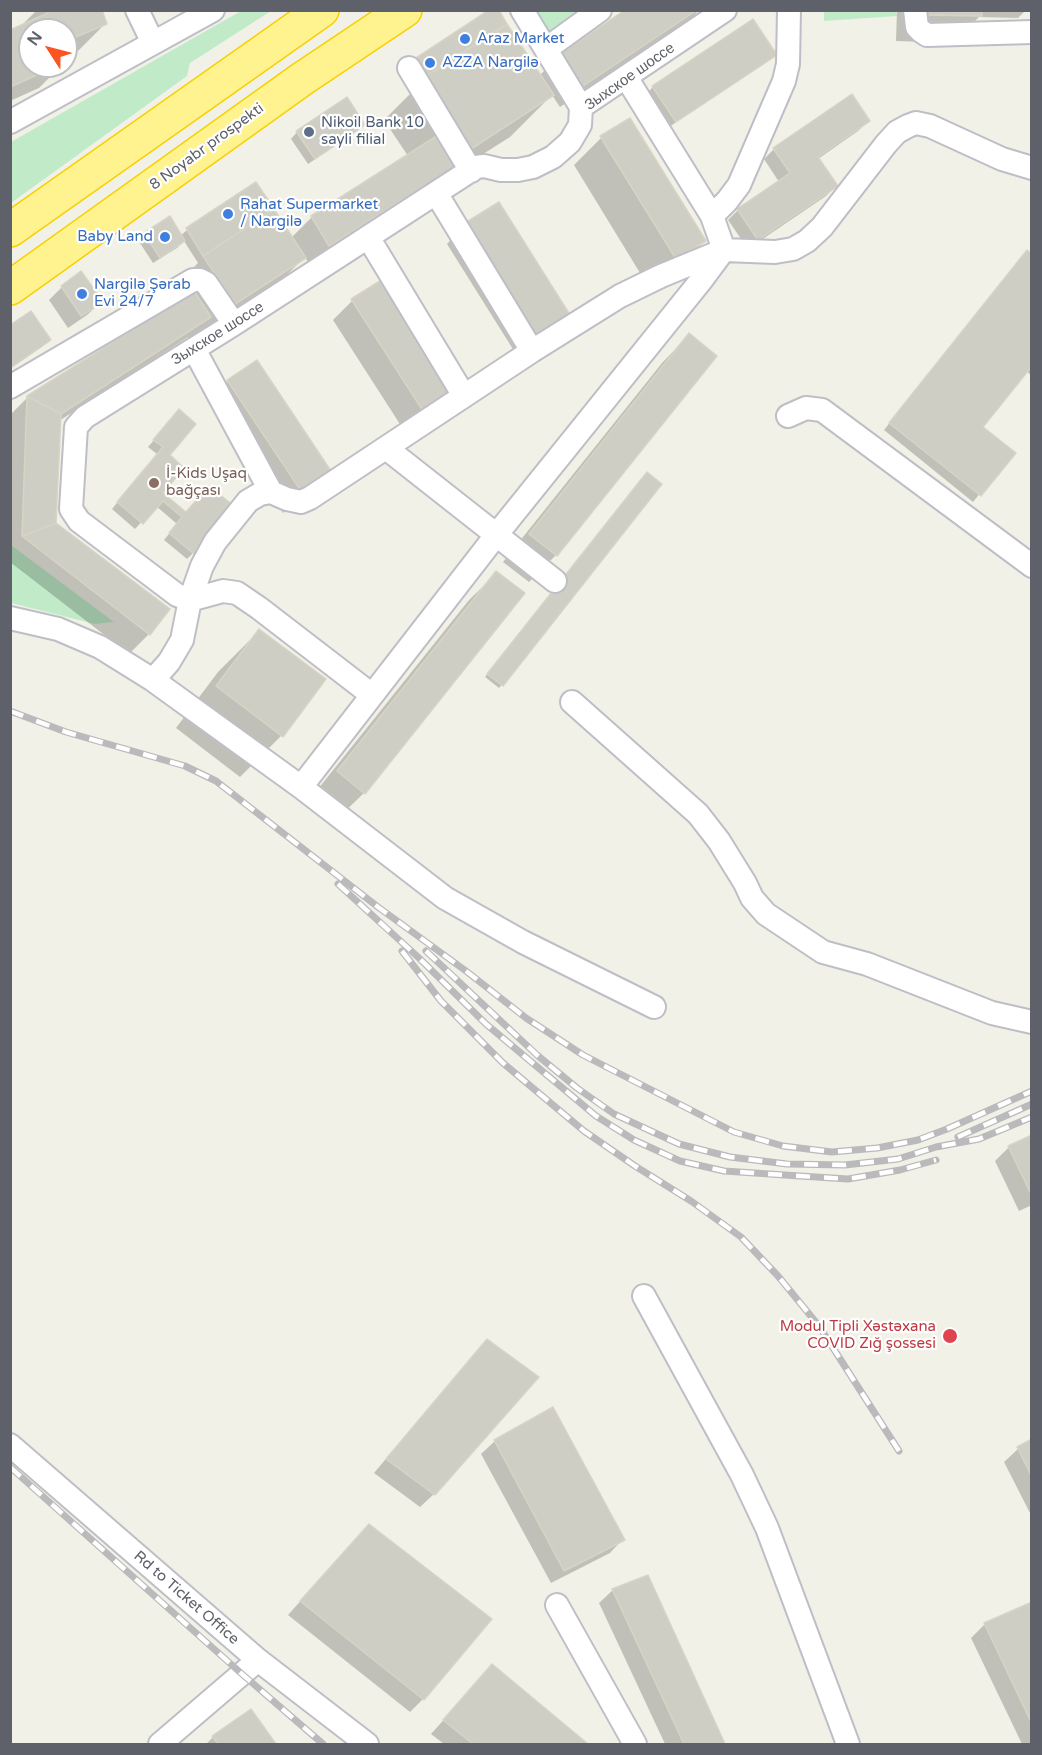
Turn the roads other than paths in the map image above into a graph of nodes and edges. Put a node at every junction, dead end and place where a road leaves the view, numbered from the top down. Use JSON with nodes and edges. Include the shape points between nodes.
{"nodes":[{"id":1,"x":137,"y":10,"type":"edge"},
{"id":2,"x":213,"y":10,"type":"edge"},
{"id":3,"x":322,"y":10,"type":"edge"},
{"id":4,"x":405,"y":10,"type":"edge"},
{"id":5,"x":522,"y":10,"type":"edge"},
{"id":6,"x":600,"y":10,"type":"edge"},
{"id":7,"x":725,"y":10,"type":"edge"},
{"id":8,"x":789,"y":10,"type":"edge"},
{"id":9,"x":915,"y":10,"type":"edge"},
{"id":10,"x":1032,"y":32,"type":"edge"},
{"id":11,"x":153,"y":43,"type":"junction"},
{"id":12,"x":546,"y":49,"type":"junction"},
{"id":13,"x":409,"y":68,"type":"dead end"},
{"id":14,"x":626,"y":77,"type":"junction"},
{"id":15,"x":582,"y":107,"type":"junction"},
{"id":16,"x":10,"y":122,"type":"edge"},
{"id":17,"x":1032,"y":168,"type":"edge"},
{"id":18,"x":471,"y":171,"type":"junction"},
{"id":19,"x":436,"y":193,"type":"junction"},
{"id":20,"x":712,"y":216,"type":"junction"},
{"id":21,"x":10,"y":230,"type":"edge"},
{"id":22,"x":368,"y":237,"type":"junction"},
{"id":23,"x":724,"y":249,"type":"junction"},
{"id":24,"x":10,"y":288,"type":"edge"},
{"id":25,"x":234,"y":324,"type":"junction"},
{"id":26,"x":194,"y":349,"type":"junction"},
{"id":27,"x":532,"y":351,"type":"junction"},
{"id":28,"x":10,"y":387,"type":"edge"},
{"id":29,"x":464,"y":396,"type":"junction"},
{"id":30,"x":788,"y":416,"type":"dead end"},
{"id":31,"x":386,"y":448,"type":"junction"},
{"id":32,"x":272,"y":492,"type":"junction"},
{"id":33,"x":497,"y":534,"type":"junction"},
{"id":34,"x":1032,"y":566,"type":"edge"},
{"id":35,"x":555,"y":581,"type":"dead end"},
{"id":36,"x":190,"y":600,"type":"junction"},
{"id":37,"x":10,"y":618,"type":"edge"},
{"id":38,"x":153,"y":680,"type":"junction"},
{"id":39,"x":372,"y":695,"type":"junction"},
{"id":40,"x":572,"y":702,"type":"dead end"},
{"id":41,"x":301,"y":787,"type":"junction"},
{"id":42,"x":654,"y":1007,"type":"dead end"},
{"id":43,"x":1032,"y":1022,"type":"edge"},
{"id":44,"x":644,"y":1296,"type":"dead end"},
{"id":45,"x":10,"y":1445,"type":"edge"},
{"id":46,"x":557,"y":1605,"type":"dead end"},
{"id":47,"x":258,"y":1660,"type":"junction"},
{"id":48,"x":160,"y":1744,"type":"edge"},
{"id":49,"x":367,"y":1744,"type":"edge"},
{"id":50,"x":635,"y":1744,"type":"edge"},
{"id":51,"x":848,"y":1744,"type":"edge"}],
"edges":[{"from":1,"to":11,"type":"street"},
{"from":2,"to":11,"type":"street"},
{"from":3,"to":21,"type":"highway"},
{"from":4,"to":24,"type":"highway","name":"8 Noyabr prospekti"},
{"from":5,"to":12,"type":"street"},
{"from":6,"to":12,"type":"street"},
{"from":7,"to":14,"type":"street","name":"Зыхское шоссе"},
{"from":8,"to":20,"type":"street","via":[[784,81],[739,185]]},
{"from":9,"to":10,"type":"street","via":[[917,27],[927,34]]},
{"from":11,"to":16,"type":"street"},
{"from":12,"to":15,"type":"street"},
{"from":13,"to":18,"type":"street"},
{"from":14,"to":15,"type":"street","name":"Зыхское шоссе"},
{"from":14,"to":20,"type":"street"},
{"from":15,"to":18,"type":"street","name":"Зыхское шоссе","via":[[580,125],[570,142],[553,157],[518,170],[484,166]]},
{"from":17,"to":23,"type":"street","via":[[916,123],[897,132],[807,241],[793,249],[775,252]]},
{"from":18,"to":19,"type":"street","name":"Зыхское шоссе"},
{"from":19,"to":22,"type":"street","name":"Зыхское шоссе"},
{"from":19,"to":27,"type":"street"},
{"from":20,"to":23,"type":"street"},
{"from":22,"to":25,"type":"street","name":"Зыхское шоссе"},
{"from":22,"to":29,"type":"street"},
{"from":23,"to":27,"type":"street","via":[[620,296]]},
{"from":23,"to":33,"type":"street"},
{"from":25,"to":26,"type":"street","name":"Зыхское шоссе"},
{"from":25,"to":28,"type":"street","via":[[206,283],[193,280]]},
{"from":26,"to":32,"type":"street"},
{"from":26,"to":36,"type":"street","name":"Зыхское шоссе","via":[[85,417],[76,427],[71,509],[79,521],[177,595]]},
{"from":27,"to":29,"type":"street"},
{"from":29,"to":31,"type":"street"},
{"from":30,"to":34,"type":"street","via":[[806,408],[822,410]]},
{"from":31,"to":32,"type":"street","via":[[301,502]]},
{"from":31,"to":33,"type":"street"},
{"from":32,"to":36,"type":"street","via":[[248,501],[215,542]]},
{"from":33,"to":35,"type":"street"},
{"from":33,"to":39,"type":"street"},
{"from":36,"to":38,"type":"street","via":[[182,640]]},
{"from":36,"to":39,"type":"street","via":[[223,591],[237,593]]},
{"from":37,"to":38,"type":"street","via":[[58,629],[100,647]]},
{"from":38,"to":41,"type":"street"},
{"from":39,"to":41,"type":"street"},
{"from":40,"to":43,"type":"street","via":[[698,814],[766,914],[823,952],[867,964],[992,1013]]},
{"from":41,"to":42,"type":"street","via":[[445,898]]},
{"from":44,"to":51,"type":"street","via":[[767,1528]]},
{"from":45,"to":47,"type":"street","name":"Rd to Ticket Office"},
{"from":46,"to":50,"type":"street"},
{"from":47,"to":48,"type":"street"},
{"from":47,"to":49,"type":"street","name":"Rd to Ticket Office"}]}
